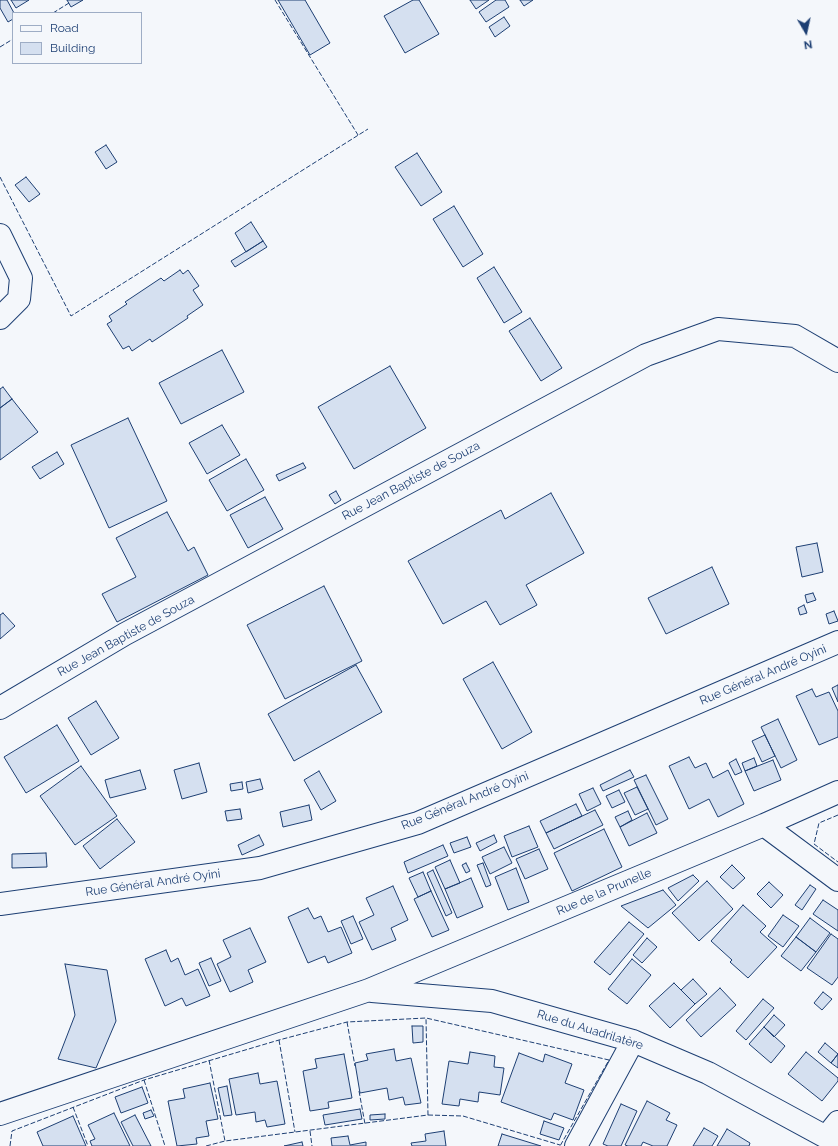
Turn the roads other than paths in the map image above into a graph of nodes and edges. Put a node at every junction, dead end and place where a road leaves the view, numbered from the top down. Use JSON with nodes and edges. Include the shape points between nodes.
{"nodes":[{"id":1,"x":0,"y":236,"type":"edge"},
{"id":2,"x":0,"y":318,"type":"edge"},
{"id":3,"x":838,"y":361,"type":"edge"},
{"id":4,"x":838,"y":642,"type":"edge"},
{"id":5,"x":0,"y":708,"type":"edge"},
{"id":6,"x":838,"y":792,"type":"edge"},
{"id":7,"x":764,"y":825,"type":"junction"},
{"id":8,"x":838,"y":880,"type":"edge"},
{"id":9,"x":0,"y":904,"type":"edge"},
{"id":10,"x":368,"y":990,"type":"junction"},
{"id":11,"x":633,"y":1041,"type":"junction"},
{"id":12,"x":0,"y":1114,"type":"edge"},
{"id":13,"x":833,"y":1135,"type":"edge"},
{"id":14,"x":576,"y":1146,"type":"edge"}],
"edges":[{"from":1,"to":2,"type":"street","via":[[21,278],[19,299]]},
{"from":3,"to":5,"type":"street","name":"Rue Jean Baptiste de Souza","via":[[795,336],[718,329],[646,356],[125,634]]},
{"from":4,"to":9,"type":"street","name":"Rue Général André Oyini","via":[[418,823],[260,868]]},
{"from":6,"to":7,"type":"street","name":"Rue de la Prunelle"},
{"from":7,"to":8,"type":"street"},
{"from":7,"to":10,"type":"street","name":"Rue de la Prunelle"},
{"from":10,"to":11,"type":"street","name":"Rue du Auadrilatère","via":[[492,1001]]},
{"from":10,"to":12,"type":"street","name":"Rue de la Prunelle"},
{"from":11,"to":13,"type":"street","name":"Rue du Auadrilatère","via":[[708,1073]]},
{"from":11,"to":14,"type":"street"}]}
